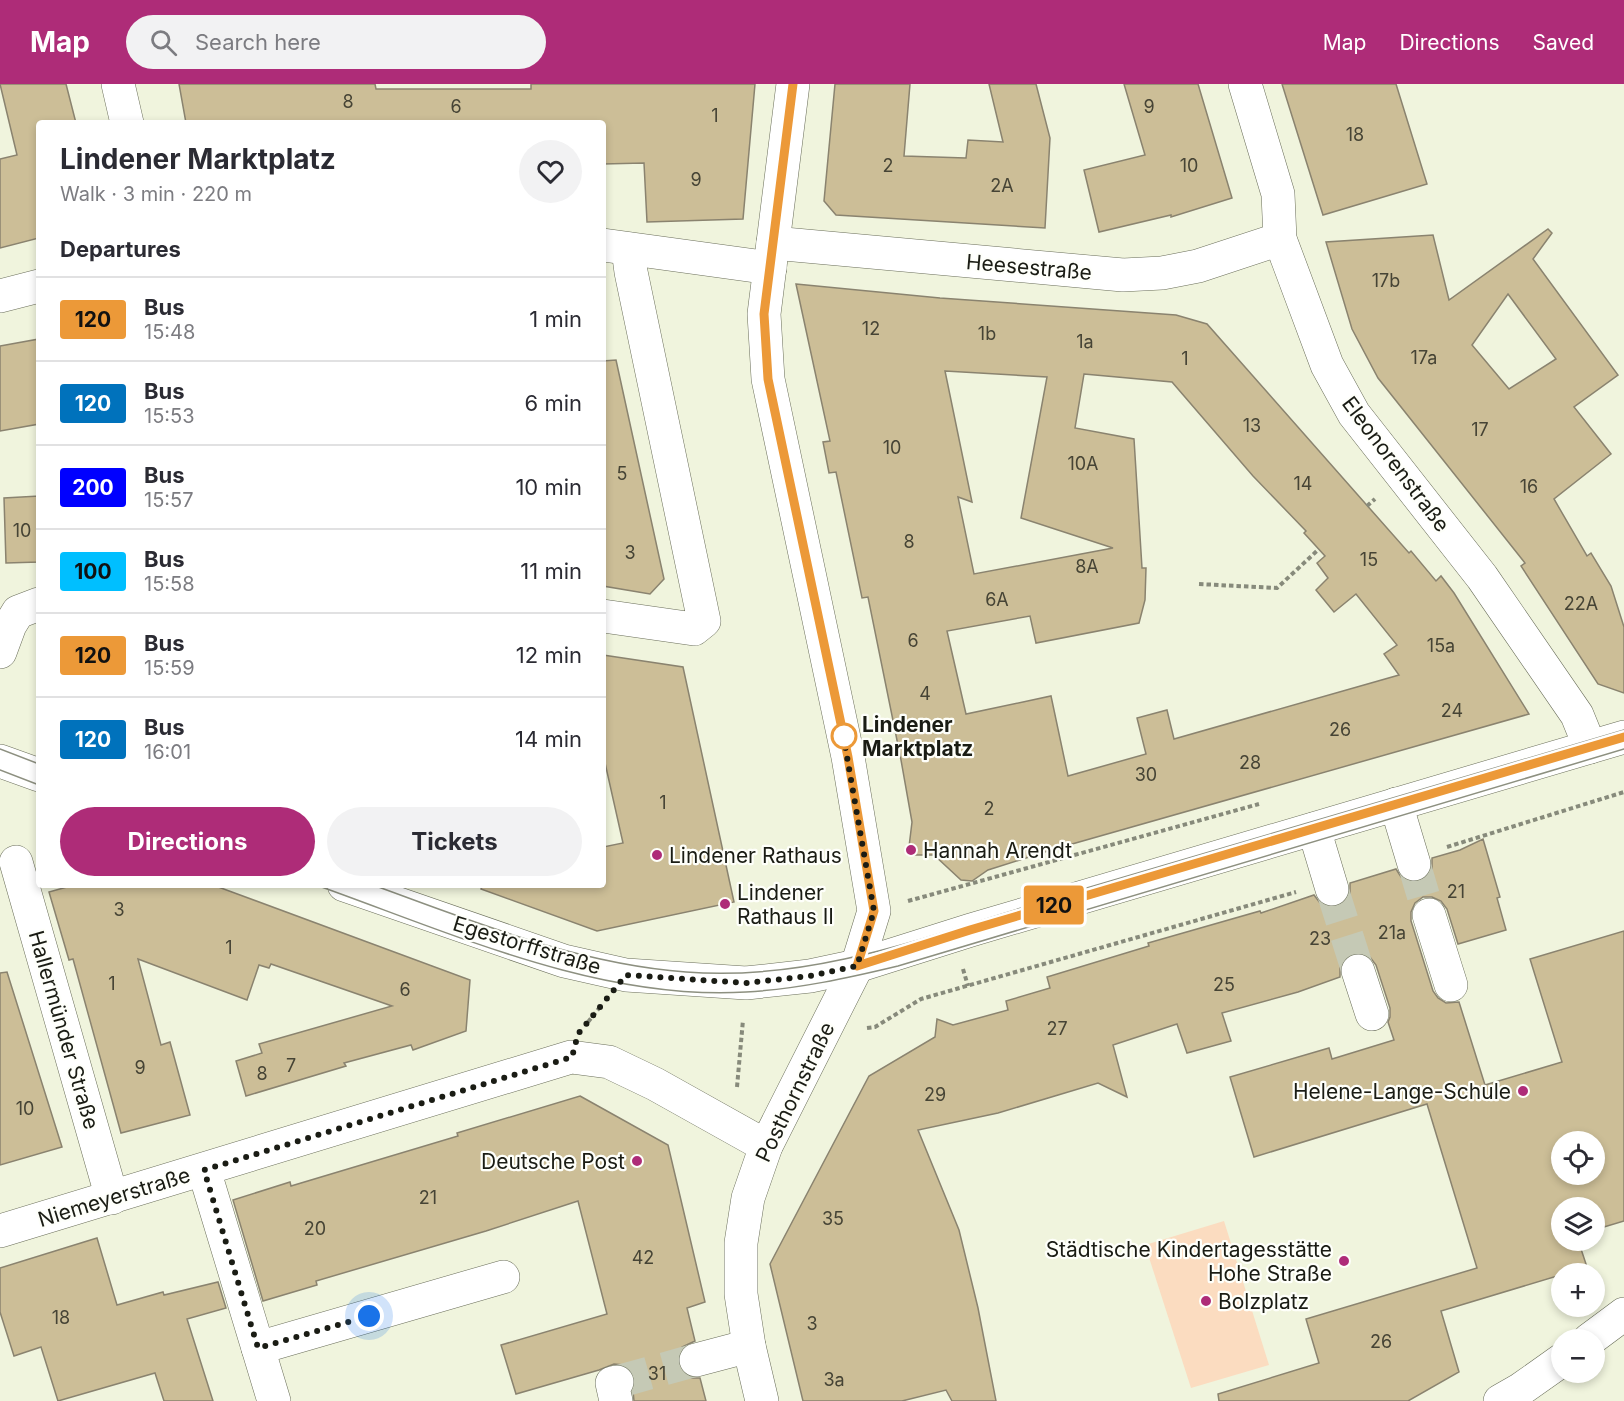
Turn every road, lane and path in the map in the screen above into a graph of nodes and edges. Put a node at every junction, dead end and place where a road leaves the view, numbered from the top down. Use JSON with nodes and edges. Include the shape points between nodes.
{"nodes":[{"id":1,"x":118,"y":84,"type":"edge"},
{"id":2,"x":793,"y":84,"type":"edge"},
{"id":3,"x":1245,"y":84,"type":"edge"},
{"id":4,"x":126,"y":120,"type":"edge"},
{"id":5,"x":1280,"y":239,"type":"junction"},
{"id":6,"x":616,"y":247,"type":"edge"},
{"id":7,"x":771,"y":256,"type":"junction"},
{"id":8,"x":36,"y":287,"type":"edge"},
{"id":9,"x":0,"y":296,"type":"edge"},
{"id":10,"x":1319,"y":549,"type":"dead end"},
{"id":11,"x":1199,"y":584,"type":"dead end"},
{"id":12,"x":36,"y":605,"type":"edge"},
{"id":13,"x":606,"y":616,"type":"edge"},
{"id":14,"x":0,"y":652,"type":"edge"},
{"id":15,"x":1624,"y":737,"type":"edge"},
{"id":16,"x":1590,"y":747,"type":"junction"},
{"id":17,"x":0,"y":761,"type":"edge"},
{"id":18,"x":36,"y":774,"type":"edge"},
{"id":19,"x":1624,"y":792,"type":"edge"},
{"id":20,"x":1261,"y":803,"type":"dead end"},
{"id":21,"x":1396,"y":804,"type":"junction"},
{"id":22,"x":1314,"y":829,"type":"junction"},
{"id":23,"x":1413,"y":860,"type":"joint"},
{"id":24,"x":18,"y":862,"type":"edge"},
{"id":25,"x":1331,"y":886,"type":"joint"},
{"id":26,"x":353,"y":888,"type":"edge"},
{"id":27,"x":874,"y":911,"type":"junction"},
{"id":28,"x":1428,"y":915,"type":"tunnel mouth"},
{"id":29,"x":857,"y":966,"type":"junction"},
{"id":30,"x":1358,"y":971,"type":"tunnel mouth"},
{"id":31,"x":626,"y":975,"type":"junction"},
{"id":32,"x":746,"y":983,"type":"junction"},
{"id":33,"x":1451,"y":985,"type":"dead end"},
{"id":34,"x":1372,"y":1014,"type":"dead end"},
{"id":35,"x":825,"y":1029,"type":"junction"},
{"id":36,"x":572,"y":1057,"type":"junction"},
{"id":37,"x":733,"y":1128,"type":"junction"},
{"id":38,"x":766,"y":1146,"type":"junction"},
{"id":39,"x":204,"y":1170,"type":"junction"},
{"id":40,"x":112,"y":1198,"type":"junction"},
{"id":41,"x":0,"y":1232,"type":"edge"},
{"id":42,"x":503,"y":1277,"type":"dead end"},
{"id":43,"x":1624,"y":1314,"type":"edge"},
{"id":44,"x":1604,"y":1329,"type":"edge"},
{"id":45,"x":749,"y":1346,"type":"junction"},
{"id":46,"x":258,"y":1348,"type":"junction"},
{"id":47,"x":696,"y":1360,"type":"tunnel mouth"},
{"id":48,"x":1551,"y":1368,"type":"edge"},
{"id":49,"x":274,"y":1401,"type":"edge"},
{"id":50,"x":762,"y":1401,"type":"edge"},
{"id":51,"x":1500,"y":1401,"type":"edge"}],
"edges":[{"from":1,"to":4,"type":"street"},
{"from":2,"to":7,"type":"street"},
{"from":3,"to":5,"type":"street","name":"Eleonorenstraße","via":[[1278,194]]},
{"from":5,"to":7,"type":"street","name":"Heesestraße","via":[[1198,266],[1123,275]]},
{"from":5,"to":16,"type":"street","name":"Eleonorenstraße","via":[[1328,365],[1354,414],[1482,578],[1577,715]]},
{"from":6,"to":7,"type":"street"},
{"from":6,"to":13,"type":"street","via":[[631,272],[704,621],[694,629]]},
{"from":7,"to":27,"type":"street","via":[[764,314],[768,379],[848,757]]},
{"from":8,"to":9,"type":"street"},
{"from":10,"to":11,"type":"path","via":[[1277,588]]},
{"from":12,"to":14,"type":"street","via":[[18,612]]},
{"from":15,"to":16,"type":"street","name":"Egestorffstraße"},
{"from":16,"to":21,"type":"street","name":"Egestorffstraße"},
{"from":17,"to":18,"type":"street"},
{"from":19,"to":23,"type":"path"},
{"from":20,"to":27,"type":"path"},
{"from":21,"to":22,"type":"street","name":"Egestorffstraße"},
{"from":21,"to":23,"type":"street"},
{"from":22,"to":25,"type":"street"},
{"from":22,"to":29,"type":"street","name":"Egestorffstraße"},
{"from":24,"to":40,"type":"street","name":"Hallermünder Straße"},
{"from":25,"to":35,"type":"path","via":[[921,999],[875,1027]]},
{"from":26,"to":31,"type":"street","name":"Egestorffstraße","via":[[564,961]]},
{"from":27,"to":29,"type":"street"},
{"from":28,"to":33,"type":"street"},
{"from":29,"to":32,"type":"street","name":"Egestorffstraße"},
{"from":29,"to":35,"type":"street","name":"Posthornstraße"},
{"from":30,"to":34,"type":"street"},
{"from":31,"to":32,"type":"street","name":"Egestorffstraße"},
{"from":31,"to":36,"type":"path","via":[[578,1034]]},
{"from":32,"to":37,"type":"path"},
{"from":35,"to":38,"type":"street","name":"Posthornstraße"},
{"from":36,"to":37,"type":"street","name":"Niemeyerstraße","via":[[609,1062]]},
{"from":36,"to":39,"type":"street","name":"Niemeyerstraße"},
{"from":37,"to":38,"type":"street","name":"Niemeyerstraße"},
{"from":38,"to":45,"type":"street","name":"Posthornstraße","via":[[748,1198],[741,1244],[741,1294]]},
{"from":39,"to":40,"type":"street","name":"Niemeyerstraße"},
{"from":39,"to":46,"type":"street"},
{"from":40,"to":41,"type":"street","name":"Niemeyerstraße"},
{"from":42,"to":46,"type":"street"},
{"from":43,"to":44,"type":"street"},
{"from":45,"to":47,"type":"street"},
{"from":45,"to":50,"type":"street","name":"Posthornstraße"},
{"from":46,"to":49,"type":"street"},
{"from":48,"to":51,"type":"street"}]}
